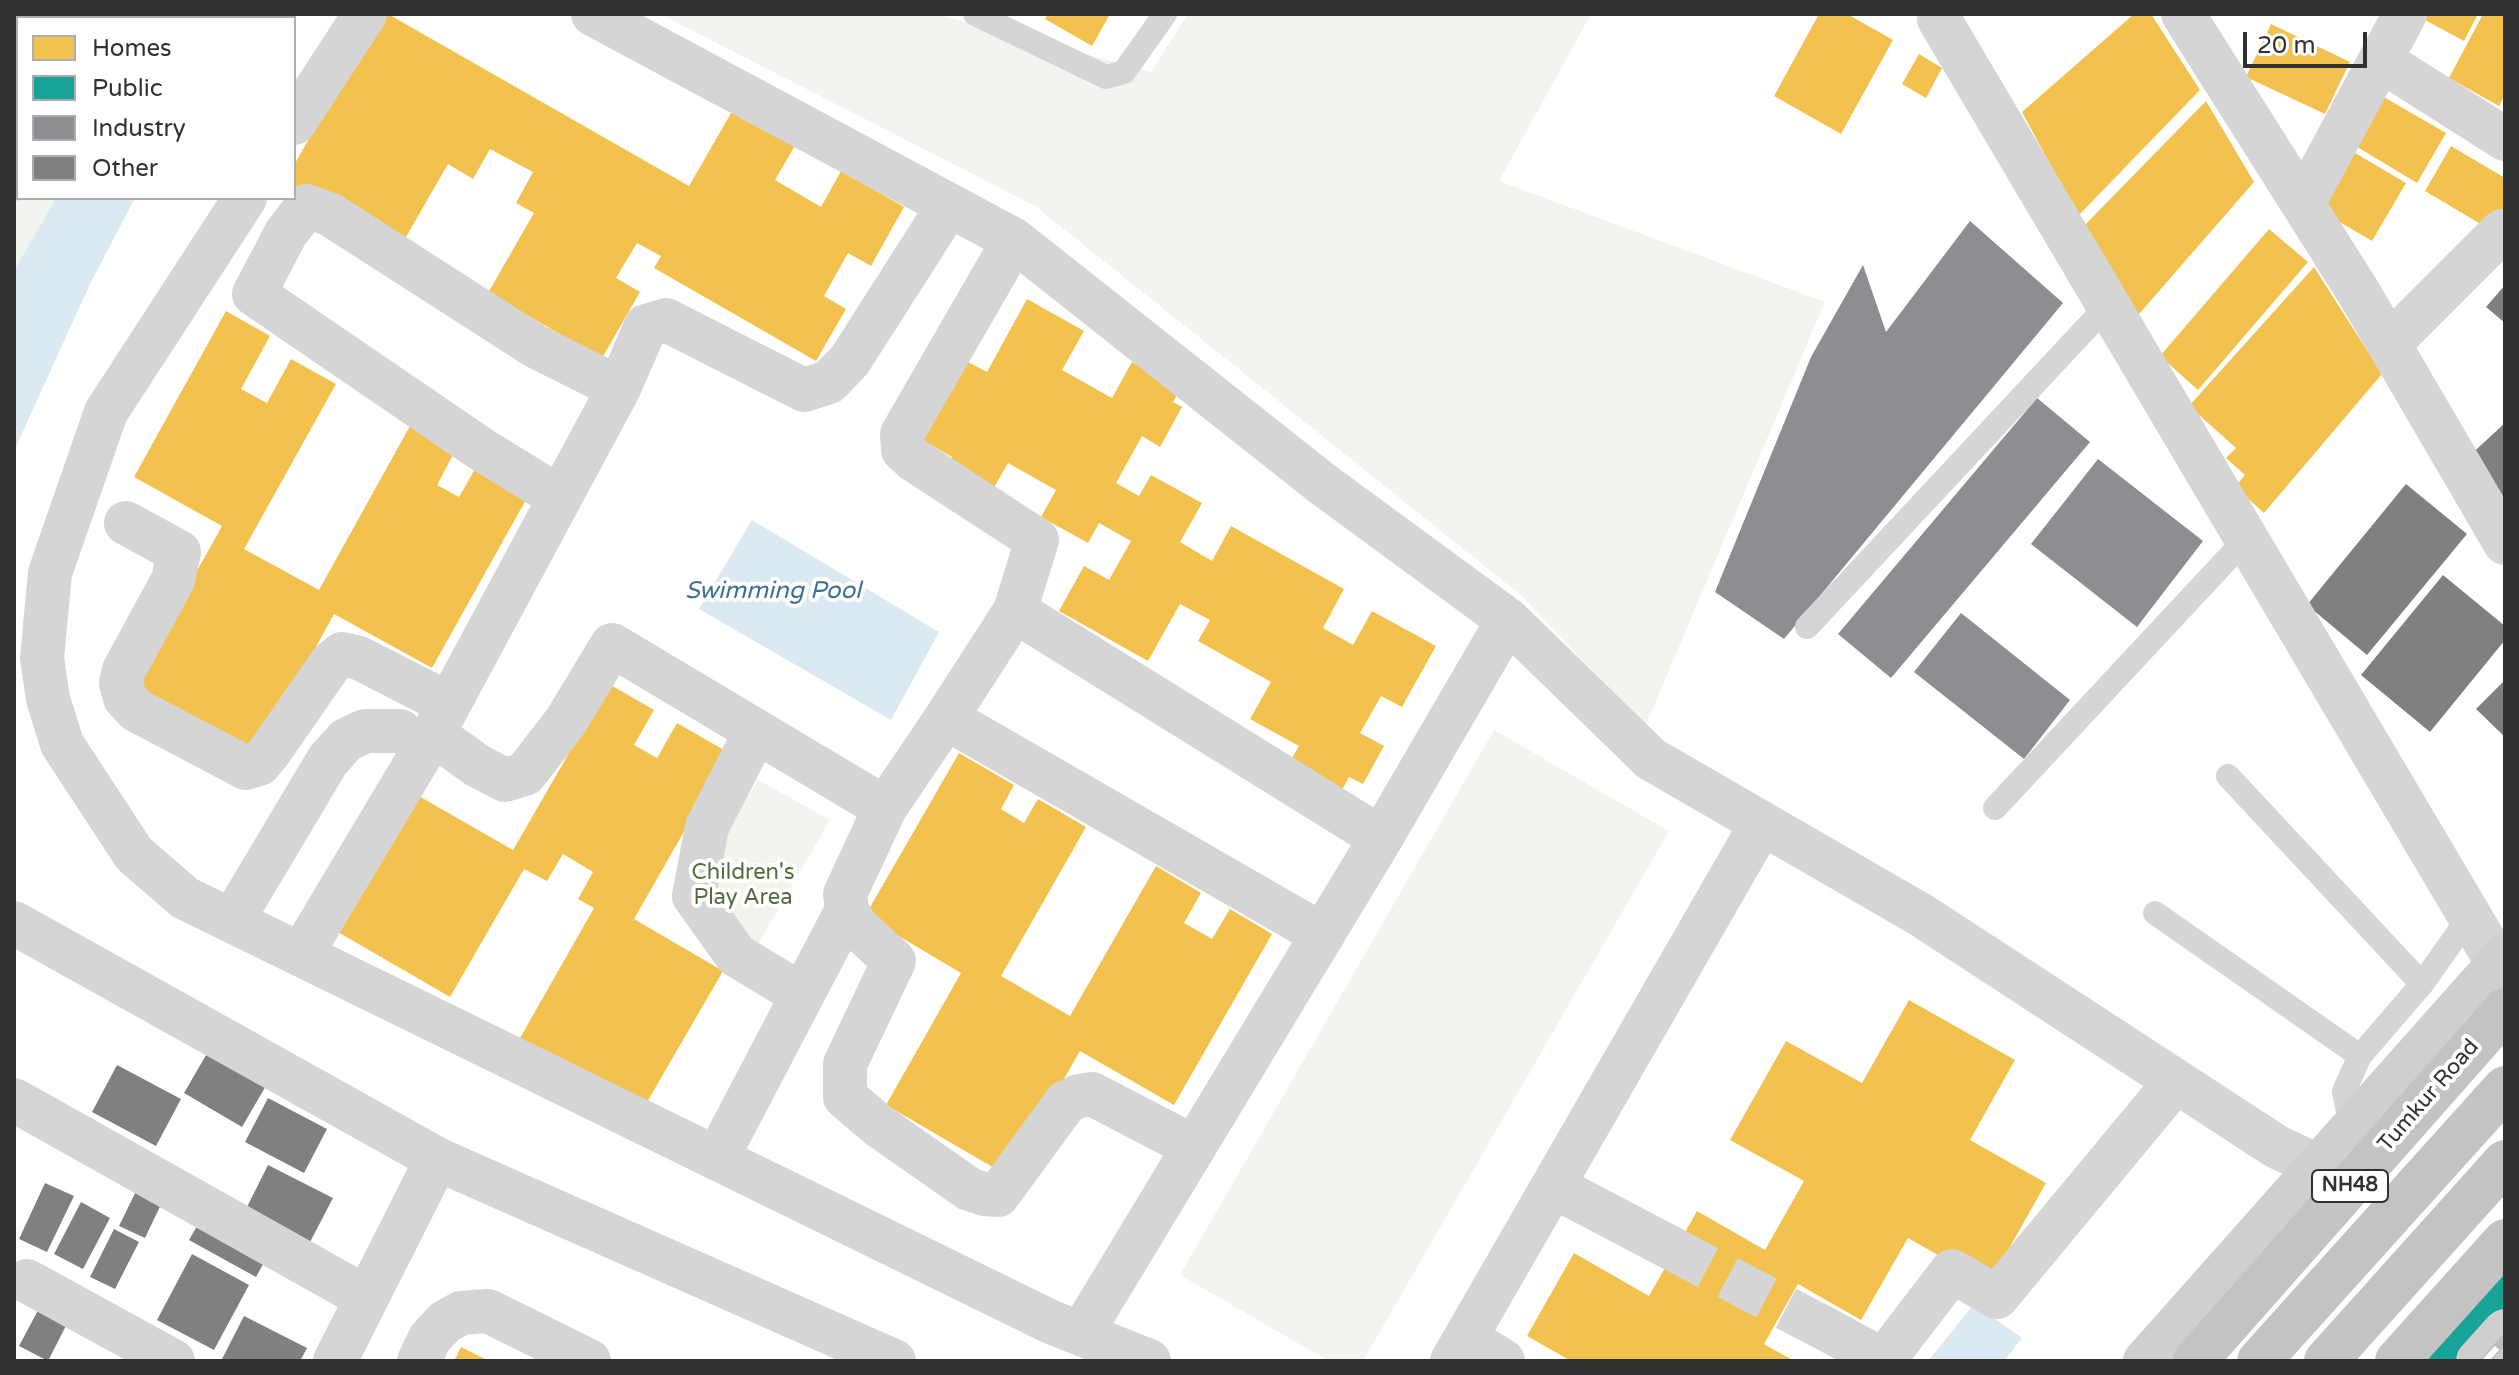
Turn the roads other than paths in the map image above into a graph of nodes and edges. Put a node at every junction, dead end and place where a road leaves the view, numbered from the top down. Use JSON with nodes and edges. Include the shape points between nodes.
{"nodes":[{"id":1,"x":365,"y":14,"type":"edge"},
{"id":2,"x":593,"y":14,"type":"edge"},
{"id":3,"x":975,"y":14,"type":"edge"},
{"id":4,"x":1165,"y":14,"type":"edge"},
{"id":5,"x":2183,"y":14,"type":"edge"},
{"id":6,"x":2405,"y":14,"type":"edge"},
{"id":7,"x":1936,"y":16,"type":"edge"},
{"id":8,"x":2382,"y":61,"type":"junction"},
{"id":9,"x":296,"y":120,"type":"edge"},
{"id":10,"x":2505,"y":139,"type":"edge"},
{"id":11,"x":244,"y":200,"type":"edge"},
{"id":12,"x":2303,"y":204,"type":"junction"},
{"id":13,"x":949,"y":205,"type":"junction"},
{"id":14,"x":2502,"y":231,"type":"dead end"},
{"id":15,"x":1014,"y":240,"type":"junction"},
{"id":16,"x":2108,"y":305,"type":"junction"},
{"id":17,"x":2389,"y":344,"type":"junction"},
{"id":18,"x":619,"y":388,"type":"junction"},
{"id":19,"x":559,"y":497,"type":"junction"},
{"id":20,"x":126,"y":523,"type":"dead end"},
{"id":21,"x":2246,"y":539,"type":"junction"},
{"id":22,"x":2505,"y":543,"type":"edge"},
{"id":23,"x":1015,"y":611,"type":"junction"},
{"id":24,"x":1508,"y":620,"type":"junction"},
{"id":25,"x":1807,"y":627,"type":"dead end"},
{"id":26,"x":946,"y":718,"type":"junction"},
{"id":27,"x":427,"y":723,"type":"junction"},
{"id":28,"x":756,"y":731,"type":"junction"},
{"id":29,"x":2228,"y":776,"type":"dead end"},
{"id":30,"x":885,"y":808,"type":"junction"},
{"id":31,"x":1995,"y":808,"type":"dead end"},
{"id":32,"x":1762,"y":823,"type":"junction"},
{"id":33,"x":1381,"y":838,"type":"junction"},
{"id":34,"x":847,"y":910,"type":"junction"},
{"id":35,"x":2155,"y":913,"type":"dead end"},
{"id":36,"x":2470,"y":916,"type":"junction"},
{"id":37,"x":232,"y":921,"type":"junction"},
{"id":38,"x":14,"y":923,"type":"edge"},
{"id":39,"x":1323,"y":935,"type":"junction"},
{"id":40,"x":301,"y":955,"type":"junction"},
{"id":41,"x":2501,"y":960,"type":"edge"},
{"id":42,"x":2422,"y":984,"type":"junction"},
{"id":43,"x":802,"y":995,"type":"junction"},
{"id":44,"x":2505,"y":1010,"type":"edge"},
{"id":45,"x":2360,"y":1056,"type":"junction"},
{"id":46,"x":2176,"y":1081,"type":"junction"},
{"id":47,"x":2505,"y":1088,"type":"edge"},
{"id":48,"x":14,"y":1100,"type":"edge"},
{"id":49,"x":2351,"y":1128,"type":"junction"},
{"id":50,"x":1194,"y":1147,"type":"junction"},
{"id":51,"x":717,"y":1158,"type":"junction"},
{"id":52,"x":437,"y":1159,"type":"junction"},
{"id":53,"x":2505,"y":1162,"type":"edge"},
{"id":54,"x":2318,"y":1166,"type":"junction"},
{"id":55,"x":1553,"y":1186,"type":"junction"},
{"id":56,"x":2505,"y":1241,"type":"edge"},
{"id":57,"x":1669,"y":1247,"type":"tunnel mouth"},
{"id":58,"x":27,"y":1281,"type":"dead end"},
{"id":59,"x":365,"y":1297,"type":"junction"},
{"id":60,"x":1824,"y":1328,"type":"tunnel mouth"},
{"id":61,"x":2505,"y":1331,"type":"edge"},
{"id":62,"x":1081,"y":1334,"type":"junction"},
{"id":63,"x":1459,"y":1350,"type":"edge"},
{"id":64,"x":173,"y":1361,"type":"edge"},
{"id":65,"x":335,"y":1361,"type":"edge"},
{"id":66,"x":419,"y":1361,"type":"edge"},
{"id":67,"x":589,"y":1361,"type":"edge"},
{"id":68,"x":894,"y":1361,"type":"edge"},
{"id":69,"x":1149,"y":1361,"type":"edge"},
{"id":70,"x":1503,"y":1361,"type":"edge"},
{"id":71,"x":1883,"y":1361,"type":"edge"},
{"id":72,"x":2145,"y":1361,"type":"edge"},
{"id":73,"x":2195,"y":1361,"type":"edge"},
{"id":74,"x":2259,"y":1361,"type":"edge"},
{"id":75,"x":2326,"y":1361,"type":"edge"},
{"id":76,"x":2397,"y":1361,"type":"edge"},
{"id":77,"x":2478,"y":1361,"type":"edge"}],
"edges":[{"from":1,"to":9,"type":"street"},
{"from":2,"to":13,"type":"street"},
{"from":3,"to":4,"type":"lane","via":[[1106,77],[1124,72]]},
{"from":5,"to":12,"type":"street"},
{"from":6,"to":8,"type":"street"},
{"from":7,"to":16,"type":"street"},
{"from":8,"to":10,"type":"street"},
{"from":8,"to":12,"type":"street"},
{"from":11,"to":37,"type":"street","via":[[106,412],[50,573],[42,658],[62,744],[134,854],[185,898]]},
{"from":12,"to":17,"type":"street"},
{"from":13,"to":15,"type":"street"},
{"from":13,"to":18,"type":"street","via":[[850,360],[829,382],[804,390],[666,320],[646,326]]},
{"from":14,"to":17,"type":"street"},
{"from":15,"to":23,"type":"street","via":[[902,434],[903,450],[914,460],[1037,540]]},
{"from":15,"to":24,"type":"street","via":[[1324,485]]},
{"from":16,"to":21,"type":"street"},
{"from":16,"to":25,"type":"lane"},
{"from":17,"to":22,"type":"street"},
{"from":18,"to":19,"type":"street"},
{"from":18,"to":19,"type":"street","via":[[535,346],[331,215],[307,206],[286,233],[254,294]]},
{"from":19,"to":27,"type":"street"},
{"from":20,"to":27,"type":"street","via":[[179,552],[173,580],[124,670],[125,698],[136,710],[246,768],[259,764],[342,654],[359,658]]},
{"from":21,"to":31,"type":"lane"},
{"from":21,"to":36,"type":"street"},
{"from":23,"to":26,"type":"street"},
{"from":23,"to":33,"type":"street"},
{"from":24,"to":32,"type":"street","via":[[1651,759]]},
{"from":24,"to":33,"type":"street"},
{"from":26,"to":30,"type":"street"},
{"from":26,"to":39,"type":"street"},
{"from":27,"to":28,"type":"street","via":[[478,766],[505,780],[525,774],[566,721],[612,645]]},
{"from":27,"to":37,"type":"street","via":[[365,731],[346,740]]},
{"from":27,"to":40,"type":"street"},
{"from":28,"to":30,"type":"street"},
{"from":28,"to":43,"type":"street","via":[[707,827],[694,896],[736,955]]},
{"from":29,"to":42,"type":"lane"},
{"from":30,"to":34,"type":"street","via":[[845,894]]},
{"from":32,"to":46,"type":"street","via":[[1921,915]]},
{"from":32,"to":55,"type":"street"},
{"from":33,"to":39,"type":"street"},
{"from":34,"to":43,"type":"street"},
{"from":34,"to":50,"type":"street","via":[[856,926],[894,961],[845,1064],[845,1097],[969,1189],[998,1195],[1066,1102],[1079,1096],[1092,1094]]},
{"from":35,"to":45,"type":"lane"},
{"from":36,"to":41,"type":"street"},
{"from":36,"to":42,"type":"lane"},
{"from":37,"to":40,"type":"street"},
{"from":38,"to":52,"type":"street"},
{"from":39,"to":50,"type":"street"},
{"from":40,"to":51,"type":"street"},
{"from":41,"to":49,"type":"street"},
{"from":42,"to":45,"type":"lane"},
{"from":43,"to":51,"type":"street"},
{"from":44,"to":73,"type":"highway","name":"Tumkur Road","number":"NH48"},
{"from":45,"to":49,"type":"lane","via":[[2344,1091]]},
{"from":46,"to":54,"type":"street","via":[[2277,1147]]},
{"from":46,"to":71,"type":"street","via":[[1997,1297],[1952,1271]]},
{"from":47,"to":74,"type":"highway"},
{"from":48,"to":59,"type":"street"},
{"from":49,"to":54,"type":"street"},
{"from":50,"to":62,"type":"street"},
{"from":51,"to":62,"type":"street"},
{"from":52,"to":59,"type":"street"},
{"from":52,"to":68,"type":"street"},
{"from":53,"to":75,"type":"highway"},
{"from":54,"to":72,"type":"street"},
{"from":55,"to":57,"type":"street"},
{"from":55,"to":63,"type":"street"},
{"from":56,"to":76,"type":"highway"},
{"from":58,"to":64,"type":"street"},
{"from":59,"to":65,"type":"street"},
{"from":60,"to":71,"type":"street"},
{"from":61,"to":77,"type":"street"},
{"from":62,"to":69,"type":"street"},
{"from":63,"to":70,"type":"street"},
{"from":66,"to":67,"type":"street","via":[[445,1322],[461,1313],[488,1311]]}]}
